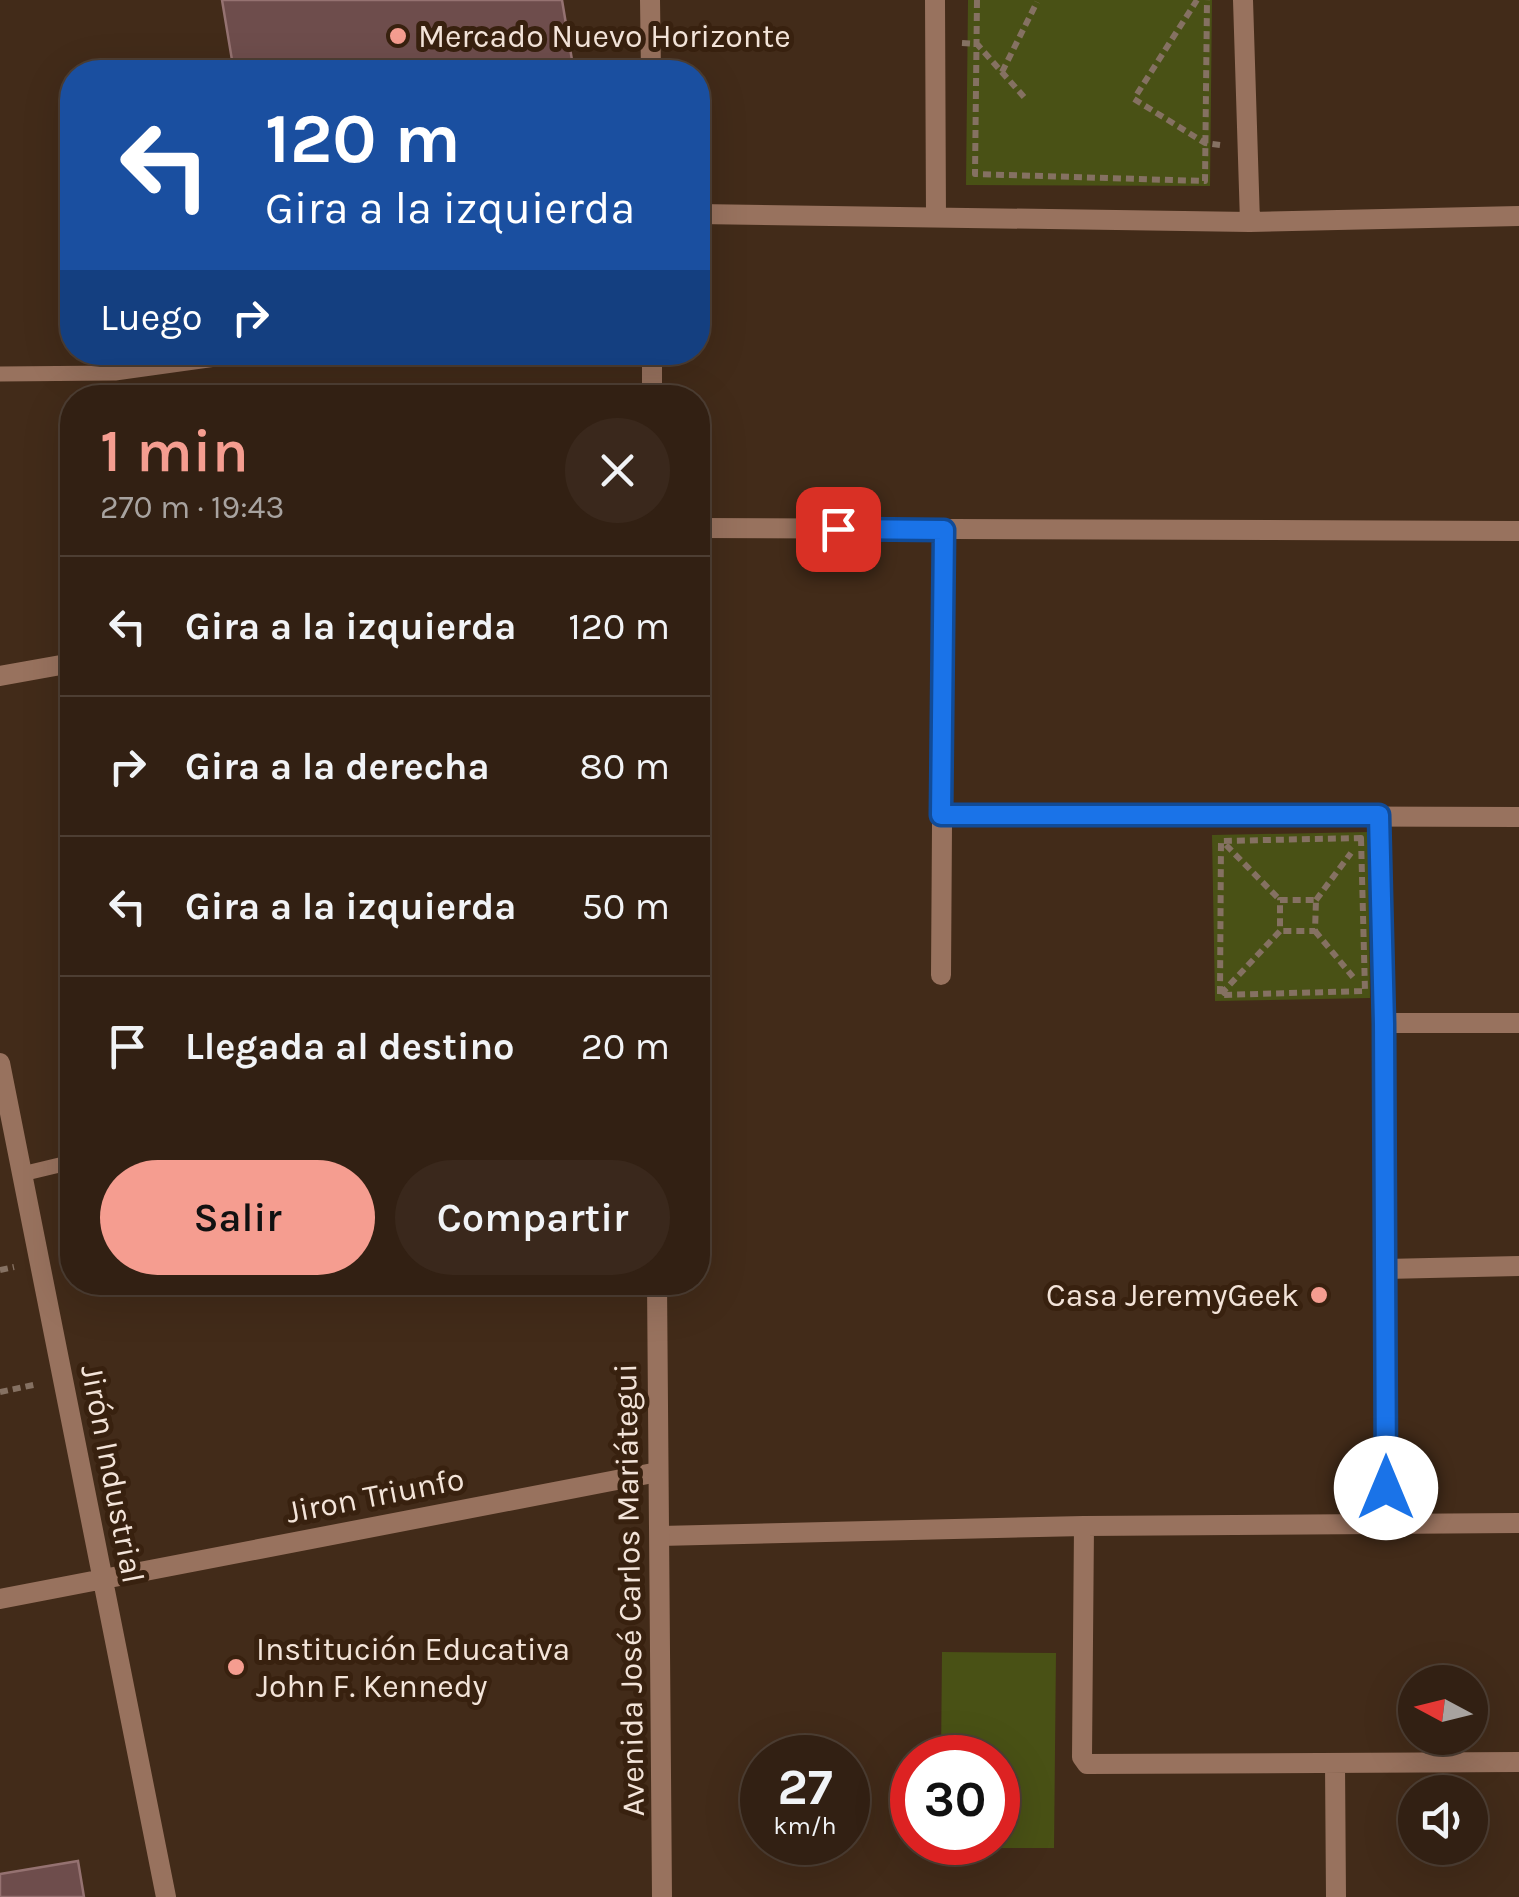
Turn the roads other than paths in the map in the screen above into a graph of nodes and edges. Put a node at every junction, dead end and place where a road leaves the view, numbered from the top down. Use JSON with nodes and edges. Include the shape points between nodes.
{"nodes":[{"id":1,"x":650,"y":0,"type":"edge"},
{"id":2,"x":935,"y":0,"type":"edge"},
{"id":3,"x":1243,"y":0,"type":"edge"},
{"id":4,"x":651,"y":60,"type":"edge"},
{"id":5,"x":710,"y":214,"type":"edge"},
{"id":6,"x":936,"y":216,"type":"junction"},
{"id":7,"x":1519,"y":216,"type":"edge"},
{"id":8,"x":1250,"y":222,"type":"junction"},
{"id":9,"x":173,"y":365,"type":"edge"},
{"id":10,"x":0,"y":374,"type":"edge"},
{"id":11,"x":710,"y":528,"type":"edge"},
{"id":12,"x":944,"y":530,"type":"junction"},
{"id":13,"x":1519,"y":530,"type":"edge"},
{"id":14,"x":60,"y":666,"type":"edge"},
{"id":15,"x":0,"y":676,"type":"edge"},
{"id":16,"x":941,"y":815,"type":"junction"},
{"id":17,"x":1379,"y":815,"type":"junction"},
{"id":18,"x":1519,"y":817,"type":"edge"},
{"id":19,"x":941,"y":976,"type":"dead end"},
{"id":20,"x":1519,"y":1023,"type":"edge"},
{"id":21,"x":1384,"y":1024,"type":"junction"},
{"id":22,"x":0,"y":1064,"type":"edge"},
{"id":23,"x":60,"y":1165,"type":"edge"},
{"id":24,"x":22,"y":1174,"type":"junction"},
{"id":25,"x":1519,"y":1266,"type":"edge"},
{"id":26,"x":1385,"y":1269,"type":"junction"},
{"id":27,"x":657,"y":1295,"type":"edge"},
{"id":28,"x":658,"y":1472,"type":"junction"},
{"id":29,"x":1386,"y":1524,"type":"junction"},
{"id":30,"x":1519,"y":1524,"type":"edge"},
{"id":31,"x":1084,"y":1526,"type":"junction"},
{"id":32,"x":660,"y":1536,"type":"junction"},
{"id":33,"x":104,"y":1580,"type":"junction"},
{"id":34,"x":0,"y":1599,"type":"edge"},
{"id":35,"x":1519,"y":1762,"type":"edge"},
{"id":36,"x":1334,"y":1764,"type":"junction"},
{"id":37,"x":166,"y":1897,"type":"edge"},
{"id":38,"x":662,"y":1897,"type":"edge"},
{"id":39,"x":1336,"y":1897,"type":"edge"}],
"edges":[{"from":1,"to":4,"type":"street"},
{"from":2,"to":6,"type":"street"},
{"from":3,"to":8,"type":"street"},
{"from":5,"to":6,"type":"street"},
{"from":6,"to":8,"type":"street"},
{"from":7,"to":8,"type":"street"},
{"from":9,"to":10,"type":"lane"},
{"from":11,"to":12,"type":"street"},
{"from":12,"to":13,"type":"street"},
{"from":12,"to":16,"type":"street"},
{"from":14,"to":15,"type":"street"},
{"from":16,"to":17,"type":"street"},
{"from":16,"to":19,"type":"street"},
{"from":17,"to":18,"type":"street"},
{"from":17,"to":21,"type":"street"},
{"from":20,"to":21,"type":"street"},
{"from":21,"to":26,"type":"street"},
{"from":22,"to":24,"type":"street","name":"Jirón Industrial"},
{"from":23,"to":24,"type":"lane"},
{"from":24,"to":33,"type":"street","name":"Jirón Industrial"},
{"from":25,"to":26,"type":"street"},
{"from":26,"to":29,"type":"street"},
{"from":27,"to":28,"type":"street","name":"Avenida José Carlos Mariátegui"},
{"from":28,"to":32,"type":"street","name":"Avenida José Carlos Mariátegui"},
{"from":28,"to":33,"type":"street","name":"Jiron Triunfo"},
{"from":29,"to":30,"type":"street"},
{"from":29,"to":31,"type":"street"},
{"from":31,"to":32,"type":"street"},
{"from":31,"to":36,"type":"street","via":[[1087,1764]]},
{"from":32,"to":38,"type":"street","name":"Avenida José Carlos Mariátegui"},
{"from":33,"to":34,"type":"street","name":"Jiron Triunfo"},
{"from":33,"to":37,"type":"street","name":"Jirón Industrial"},
{"from":35,"to":36,"type":"street"},
{"from":36,"to":39,"type":"street"}]}
